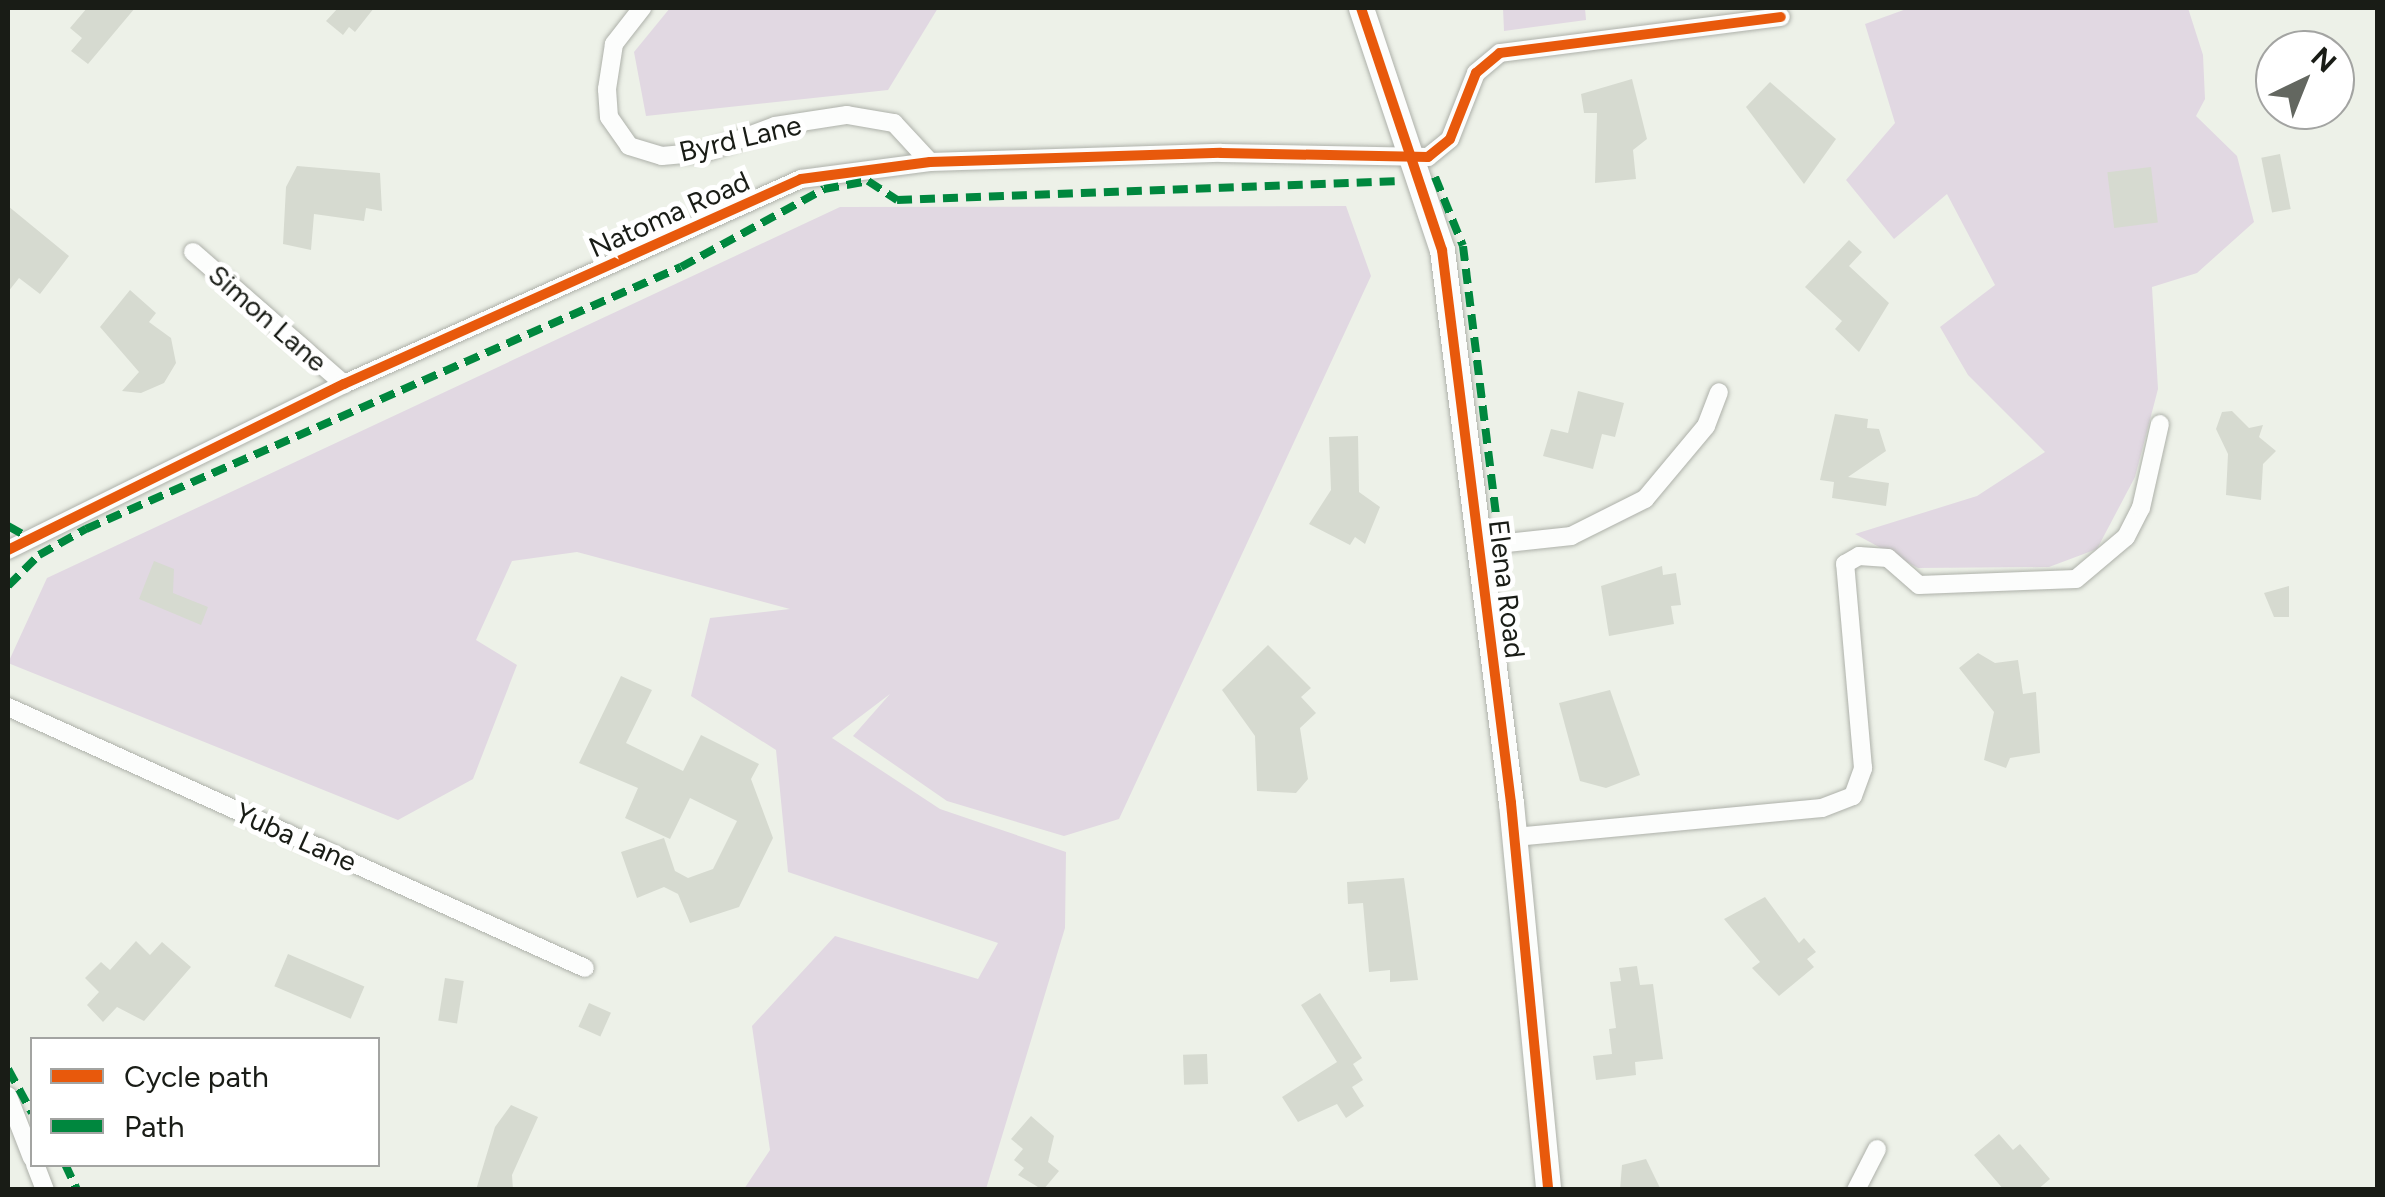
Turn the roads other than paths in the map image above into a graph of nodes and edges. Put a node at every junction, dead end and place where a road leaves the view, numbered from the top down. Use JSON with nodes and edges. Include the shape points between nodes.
{"nodes":[{"id":1,"x":642,"y":8,"type":"edge"},
{"id":2,"x":1361,"y":8,"type":"edge"},
{"id":3,"x":1781,"y":18,"type":"dead end"},
{"id":4,"x":1408,"y":160,"type":"junction"},
{"id":5,"x":930,"y":162,"type":"junction"},
{"id":6,"x":193,"y":252,"type":"dead end"},
{"id":7,"x":344,"y":384,"type":"junction"},
{"id":8,"x":1719,"y":392,"type":"dead end"},
{"id":9,"x":2160,"y":424,"type":"dead end"},
{"id":10,"x":1479,"y":546,"type":"junction"},
{"id":11,"x":8,"y":550,"type":"edge"},
{"id":12,"x":8,"y":707,"type":"edge"},
{"id":13,"x":1515,"y":837,"type":"junction"},
{"id":14,"x":585,"y":968,"type":"dead end"},
{"id":15,"x":8,"y":1096,"type":"edge"},
{"id":16,"x":1877,"y":1150,"type":"dead end"},
{"id":17,"x":30,"y":1151,"type":"edge"},
{"id":18,"x":1548,"y":1190,"type":"edge"},
{"id":19,"x":1856,"y":1190,"type":"edge"}],
"edges":[{"from":1,"to":5,"type":"street","name":"Byrd Lane","via":[[614,44],[607,90],[609,117],[629,146],[662,156],[706,152],[775,126],[846,115],[894,123]]},
{"from":2,"to":4,"type":"street","name":"Elena Road"},
{"from":3,"to":4,"type":"street","via":[[1500,53],[1476,73],[1441,150]]},
{"from":4,"to":5,"type":"street","name":"Natoma Road","via":[[1222,153]]},
{"from":4,"to":10,"type":"street","name":"Elena Road","via":[[1442,250]]},
{"from":5,"to":7,"type":"street","name":"Natoma Road","via":[[802,179]]},
{"from":6,"to":7,"type":"street","name":"Simon Lane"},
{"from":7,"to":11,"type":"street","name":"Natoma Road"},
{"from":8,"to":10,"type":"street","via":[[1706,426],[1646,500],[1571,536]]},
{"from":9,"to":13,"type":"street","via":[[2141,508],[2126,537],[2076,579],[1964,588],[1918,584],[1888,558],[1860,556],[1844,564],[1862,768],[1853,796],[1822,808]]},
{"from":10,"to":13,"type":"street","name":"Elena Road"},
{"from":12,"to":14,"type":"street","name":"Yuba Lane"},
{"from":13,"to":18,"type":"street","name":"Elena Road"},
{"from":15,"to":17,"type":"street"},
{"from":16,"to":19,"type":"street"}]}
